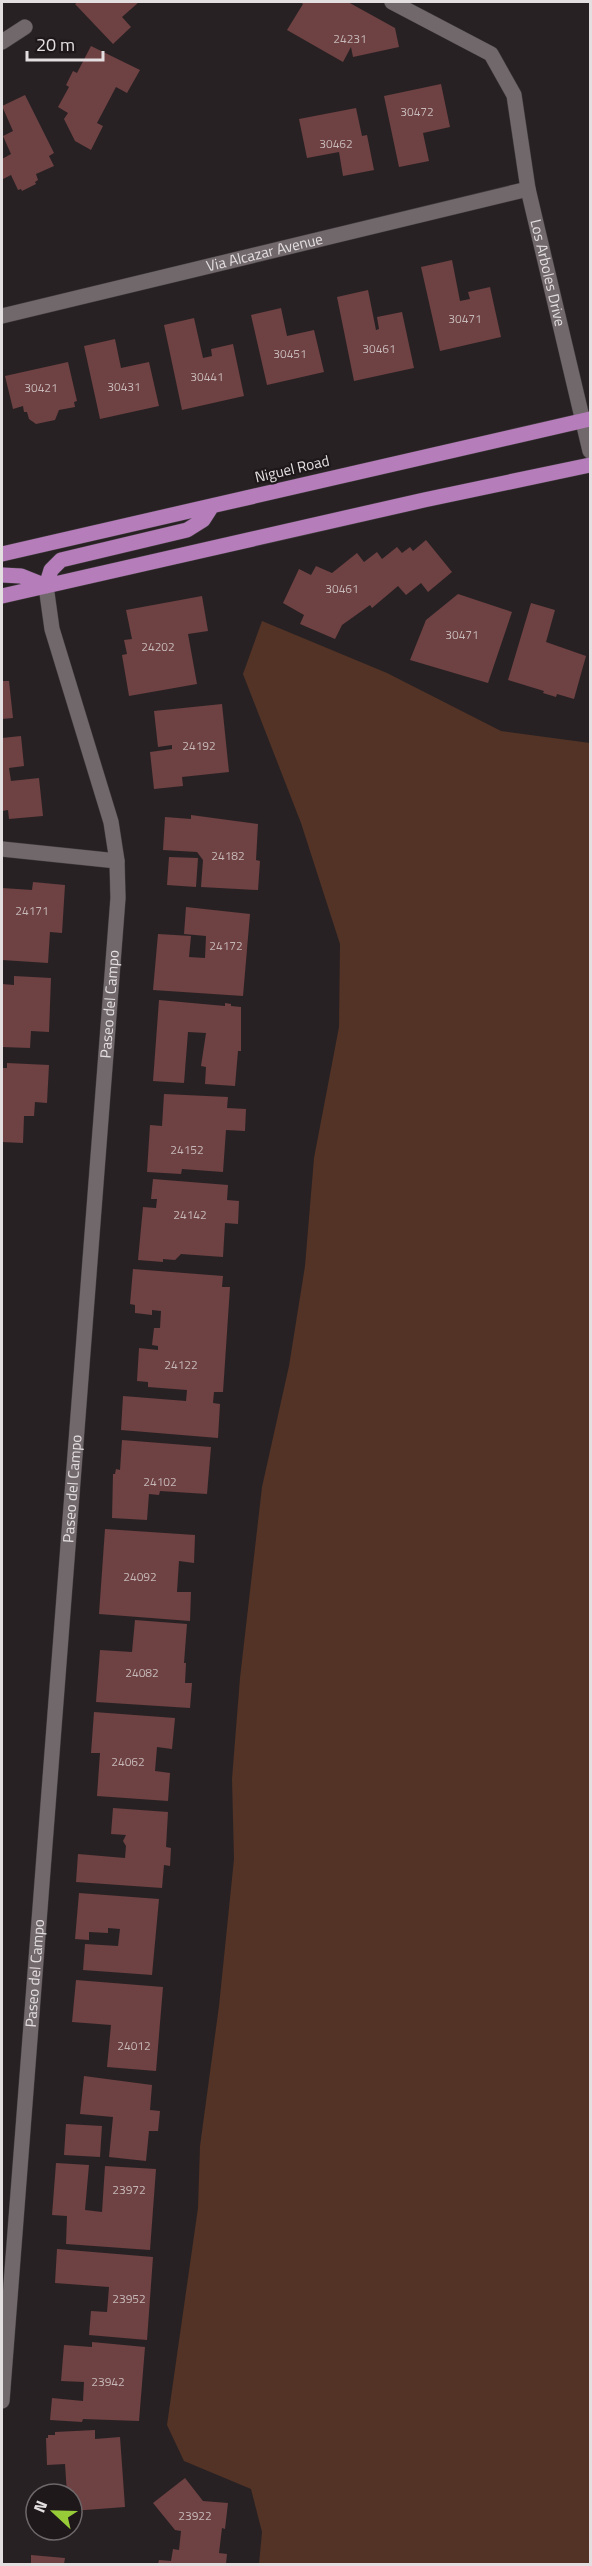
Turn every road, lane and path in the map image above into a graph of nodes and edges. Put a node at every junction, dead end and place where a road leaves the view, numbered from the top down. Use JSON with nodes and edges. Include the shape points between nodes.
{"nodes":[{"id":1,"x":392,"y":2,"type":"edge"},
{"id":2,"x":25,"y":27,"type":"dead end"},
{"id":3,"x":2,"y":42,"type":"edge"},
{"id":4,"x":528,"y":189,"type":"junction"},
{"id":5,"x":2,"y":315,"type":"edge"},
{"id":6,"x":587,"y":420,"type":"edge"},
{"id":7,"x":591,"y":451,"type":"edge"},
{"id":8,"x":591,"y":465,"type":"edge"},
{"id":9,"x":212,"y":506,"type":"junction"},
{"id":10,"x":2,"y":554,"type":"edge"},
{"id":11,"x":2,"y":575,"type":"edge"},
{"id":12,"x":46,"y":586,"type":"junction"},
{"id":13,"x":2,"y":596,"type":"edge"},
{"id":14,"x":2,"y":849,"type":"edge"},
{"id":15,"x":117,"y":861,"type":"junction"},
{"id":16,"x":2,"y":2401,"type":"edge"}],
"edges":[{"from":1,"to":4,"type":"street","name":"Los Arboles Drive","via":[[491,54],[514,95]]},
{"from":2,"to":3,"type":"street"},
{"from":4,"to":5,"type":"street","name":"Via Alcazar Avenue"},
{"from":4,"to":6,"type":"street","name":"Los Arboles Drive"},
{"from":6,"to":7,"type":"street","name":"Los Arboles Drive"},
{"from":6,"to":9,"type":"main road","name":"Niguel Road"},
{"from":8,"to":12,"type":"main road"},
{"from":9,"to":10,"type":"main road","name":"Niguel Road"},
{"from":9,"to":12,"type":"main road","via":[[203,520],[187,530],[61,560],[51,570]]},
{"from":11,"to":12,"type":"main road","via":[[21,576]]},
{"from":12,"to":13,"type":"main road"},
{"from":12,"to":15,"type":"street","name":"Paseo del Campo","via":[[52,630],[111,822]]},
{"from":14,"to":15,"type":"street"},
{"from":15,"to":16,"type":"street","name":"Paseo del Campo","via":[[118,898]]}]}
